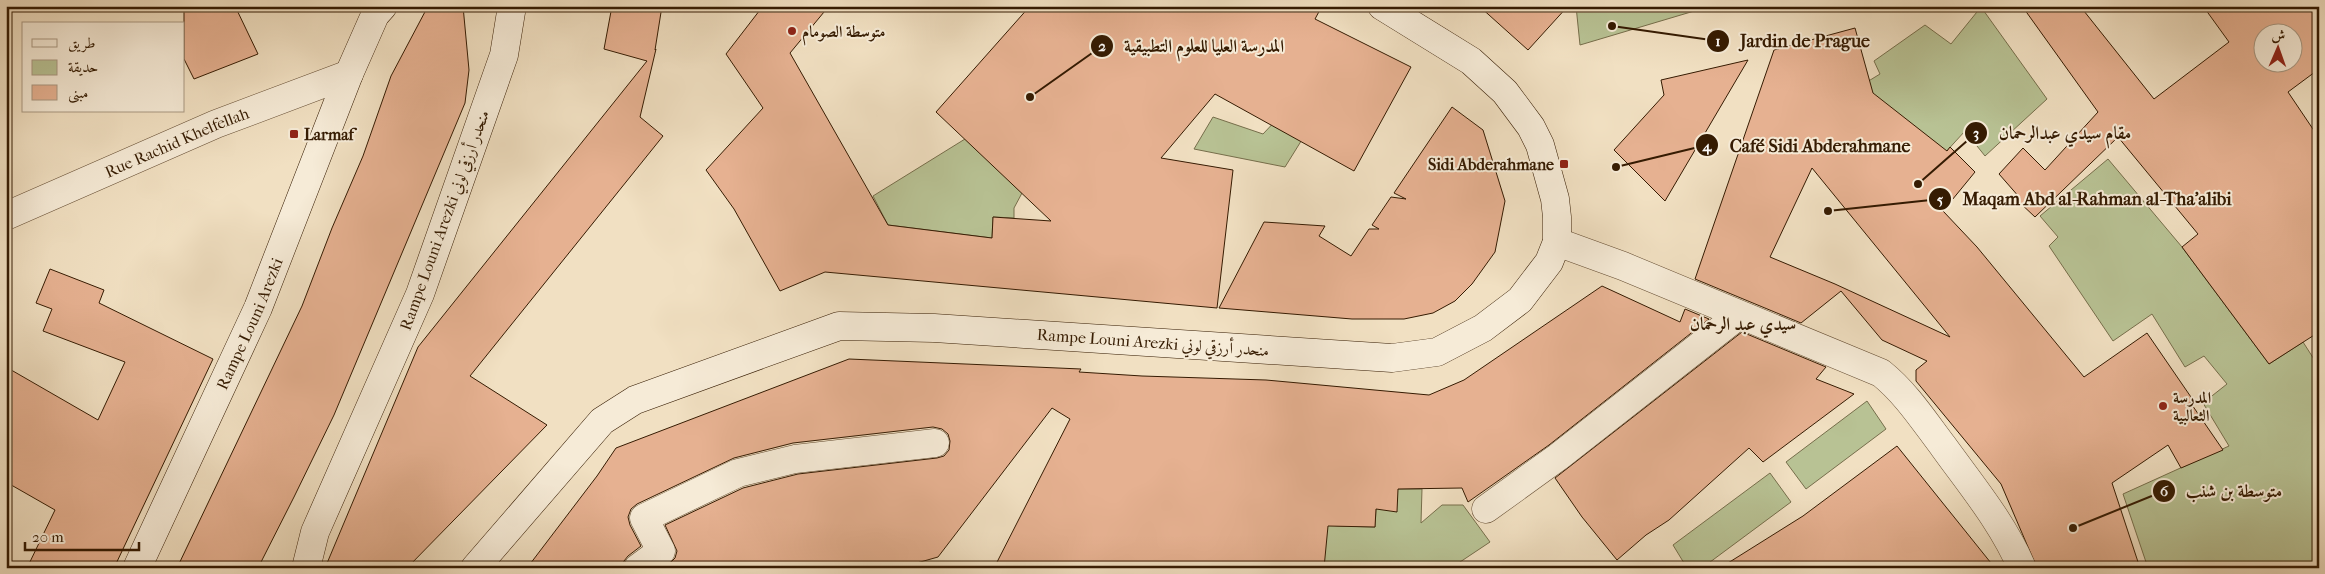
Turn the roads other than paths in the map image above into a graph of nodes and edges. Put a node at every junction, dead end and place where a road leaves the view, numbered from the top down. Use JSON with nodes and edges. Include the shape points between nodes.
{"nodes":[{"id":1,"x":383,"y":6,"type":"edge"},
{"id":2,"x":512,"y":6,"type":"edge"},
{"id":3,"x":1382,"y":6,"type":"edge"},
{"id":4,"x":349,"y":74,"type":"junction"},
{"id":5,"x":6,"y":216,"type":"edge"},
{"id":6,"x":1557,"y":242,"type":"junction"},
{"id":7,"x":1739,"y":315,"type":"junction"},
{"id":8,"x":934,"y":443,"type":"dead end"},
{"id":9,"x":1486,"y":509,"type":"dead end"},
{"id":10,"x":137,"y":568,"type":"edge"},
{"id":11,"x":306,"y":568,"type":"edge"},
{"id":12,"x":475,"y":568,"type":"edge"},
{"id":13,"x":638,"y":568,"type":"edge"},
{"id":14,"x":2022,"y":568,"type":"edge"}],
"edges":[{"from":1,"to":4,"type":"street","via":[[375,15]]},
{"from":2,"to":11,"type":"street","name":"Rampe Louni Arezki منحدر أرزقي لوني","via":[[504,55],[420,294],[315,532]]},
{"from":3,"to":6,"type":"street","name":"Rampe Louni Arezki منحدر أرزقي لوني","via":[[1472,61],[1510,99],[1531,127],[1540,144],[1555,199]]},
{"from":4,"to":5,"type":"street","name":"Rue Rachid Khelfellah","via":[[216,124]]},
{"from":4,"to":10,"type":"street","name":"Rampe Louni Arezki","via":[[258,308]]},
{"from":6,"to":7,"type":"street"},
{"from":6,"to":12,"type":"street","name":"Rampe Louni Arezki منحدر أرزقي لوني","via":[[1549,262],[1520,300],[1483,328],[1437,352],[1392,358],[934,328],[839,326],[634,400],[602,422]]},
{"from":7,"to":9,"type":"street","via":[[1558,457]]},
{"from":7,"to":14,"type":"street","via":[[1881,373],[1889,380],[1915,408],[1985,503]]},
{"from":8,"to":13,"type":"street","via":[[795,458],[738,473],[644,518],[661,551]]}]}
